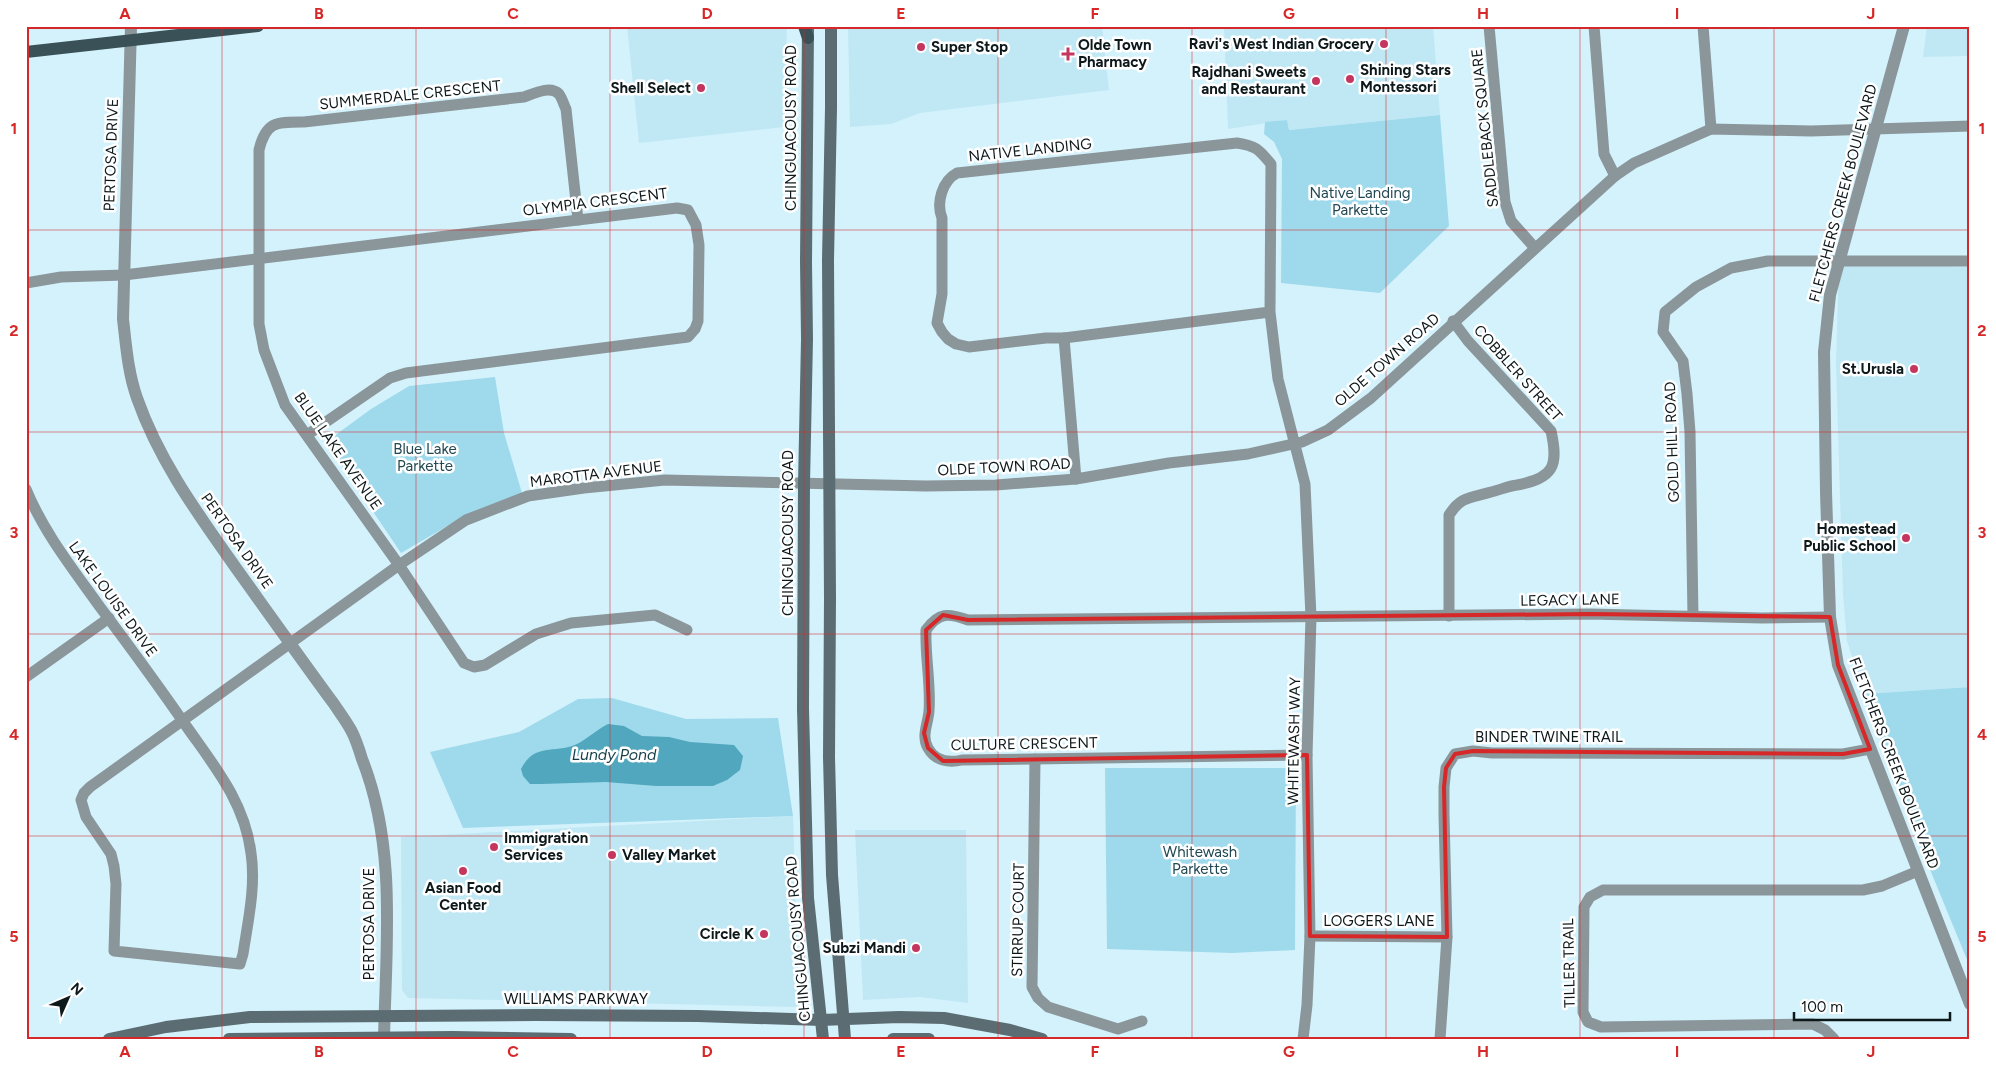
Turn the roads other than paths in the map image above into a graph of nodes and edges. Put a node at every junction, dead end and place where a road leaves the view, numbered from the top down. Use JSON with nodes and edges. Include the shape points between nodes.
{"nodes":[{"id":1,"x":131,"y":26,"type":"edge"},
{"id":2,"x":258,"y":26,"type":"edge"},
{"id":3,"x":831,"y":26,"type":"edge"},
{"id":4,"x":1489,"y":26,"type":"edge"},
{"id":5,"x":1594,"y":26,"type":"edge"},
{"id":6,"x":1703,"y":26,"type":"edge"},
{"id":7,"x":1904,"y":26,"type":"edge"},
{"id":8,"x":806,"y":30,"type":"edge"},
{"id":9,"x":131,"y":41,"type":"junction"},
{"id":10,"x":26,"y":52,"type":"edge"},
{"id":11,"x":1970,"y":126,"type":"edge"},
{"id":12,"x":1877,"y":128,"type":"junction"},
{"id":13,"x":1711,"y":129,"type":"junction"},
{"id":14,"x":1615,"y":176,"type":"junction"},
{"id":15,"x":578,"y":220,"type":"junction"},
{"id":16,"x":1535,"y":248,"type":"junction"},
{"id":17,"x":258,"y":258,"type":"junction"},
{"id":18,"x":1970,"y":261,"type":"edge"},
{"id":19,"x":1838,"y":262,"type":"junction"},
{"id":20,"x":124,"y":275,"type":"junction"},
{"id":21,"x":26,"y":282,"type":"edge"},
{"id":22,"x":1270,"y":312,"type":"junction"},
{"id":23,"x":1454,"y":321,"type":"junction"},
{"id":24,"x":1064,"y":338,"type":"junction"},
{"id":25,"x":307,"y":434,"type":"junction"},
{"id":26,"x":1294,"y":444,"type":"junction"},
{"id":27,"x":1076,"y":479,"type":"junction"},
{"id":28,"x":804,"y":484,"type":"junction"},
{"id":29,"x":829,"y":485,"type":"junction"},
{"id":30,"x":26,"y":489,"type":"edge"},
{"id":31,"x":399,"y":565,"type":"junction"},
{"id":32,"x":1449,"y":616,"type":"junction"},
{"id":33,"x":1693,"y":616,"type":"junction"},
{"id":34,"x":1311,"y":617,"type":"junction"},
{"id":35,"x":1830,"y":617,"type":"junction"},
{"id":36,"x":109,"y":618,"type":"junction"},
{"id":37,"x":687,"y":630,"type":"dead end"},
{"id":38,"x":290,"y":643,"type":"junction"},
{"id":39,"x":26,"y":677,"type":"edge"},
{"id":40,"x":182,"y":721,"type":"junction"},
{"id":41,"x":1870,"y":749,"type":"junction"},
{"id":42,"x":1307,"y":755,"type":"junction"},
{"id":43,"x":1035,"y":759,"type":"junction"},
{"id":44,"x":1918,"y":871,"type":"junction"},
{"id":45,"x":1310,"y":936,"type":"junction"},
{"id":46,"x":1447,"y":936,"type":"junction"},
{"id":47,"x":1970,"y":1004,"type":"edge"},
{"id":48,"x":384,"y":1016,"type":"junction"},
{"id":49,"x":821,"y":1020,"type":"junction"},
{"id":50,"x":844,"y":1020,"type":"junction"},
{"id":51,"x":1142,"y":1021,"type":"dead end"},
{"id":52,"x":384,"y":1038,"type":"edge"},
{"id":53,"x":110,"y":1039,"type":"edge"},
{"id":54,"x":230,"y":1039,"type":"edge"},
{"id":55,"x":571,"y":1039,"type":"edge"},
{"id":56,"x":823,"y":1039,"type":"edge"},
{"id":57,"x":844,"y":1039,"type":"edge"},
{"id":58,"x":893,"y":1039,"type":"edge"},
{"id":59,"x":929,"y":1039,"type":"edge"},
{"id":60,"x":1042,"y":1039,"type":"edge"},
{"id":61,"x":1303,"y":1039,"type":"edge"},
{"id":62,"x":1440,"y":1039,"type":"edge"},
{"id":63,"x":1834,"y":1039,"type":"edge"}],
"edges":[{"from":1,"to":9,"type":"street","name":"PERTOSA DRIVE"},
{"from":2,"to":9,"type":"main road"},
{"from":3,"to":29,"type":"main road"},
{"from":4,"to":16,"type":"street","name":"SADDLEBACK SQUARE","via":[[1505,202],[1511,221]]},
{"from":5,"to":14,"type":"street","via":[[1604,154]]},
{"from":6,"to":13,"type":"street"},
{"from":7,"to":12,"type":"street","name":"FLETCHERS CREEK BOULEVARD"},
{"from":8,"to":28,"type":"main road","name":"CHINGUACOUSY ROAD"},
{"from":9,"to":10,"type":"main road"},
{"from":9,"to":20,"type":"street","name":"PERTOSA DRIVE"},
{"from":11,"to":12,"type":"street","name":"OLDE TOWN ROAD"},
{"from":12,"to":13,"type":"street","name":"OLDE TOWN ROAD","via":[[1811,131]]},
{"from":12,"to":19,"type":"street","name":"FLETCHERS CREEK BOULEVARD"},
{"from":13,"to":14,"type":"street","name":"OLDE TOWN ROAD","via":[[1634,163]]},
{"from":14,"to":16,"type":"street","name":"OLDE TOWN ROAD"},
{"from":15,"to":17,"type":"street","name":"OLYMPIA CRESCENT"},
{"from":15,"to":17,"type":"street","name":"SUMMERDALE CRESCENT","via":[[566,109],[553,91],[304,122],[278,122],[263,135],[259,150]]},
{"from":15,"to":25,"type":"street","name":"OLYMPIA CRESCENT","via":[[677,208],[688,210],[696,225],[699,246],[698,321],[688,337],[406,373],[390,378]]},
{"from":16,"to":23,"type":"street","name":"OLDE TOWN ROAD"},
{"from":17,"to":20,"type":"street","name":"OLYMPIA CRESCENT"},
{"from":17,"to":25,"type":"street","name":"BLUE LAKE AVENUE","via":[[259,324],[264,350],[285,406]]},
{"from":18,"to":19,"type":"street","name":"GOLD HILL ROAD"},
{"from":19,"to":33,"type":"street","name":"GOLD HILL ROAD","via":[[1768,261],[1732,268],[1696,287],[1665,312],[1663,332],[1683,362],[1687,394]]},
{"from":19,"to":35,"type":"street","name":"FLETCHERS CREEK BOULEVARD","via":[[1830,295],[1824,352]]},
{"from":20,"to":21,"type":"street","name":"OLYMPIA CRESCENT"},
{"from":20,"to":38,"type":"street","name":"PERTOSA DRIVE","via":[[123,319],[128,360],[136,396],[150,432],[192,507]]},
{"from":22,"to":24,"type":"street","name":"NATIVE LANDING"},
{"from":22,"to":24,"type":"street","name":"NATIVE LANDING","via":[[1272,170],[1267,158],[1250,144],[953,175],[939,204],[943,270],[938,323],[942,332],[956,344],[969,347]]},
{"from":22,"to":26,"type":"street","name":"NATIVE LANDING","via":[[1278,379]]},
{"from":23,"to":26,"type":"street","name":"OLDE TOWN ROAD","via":[[1365,402],[1328,430]]},
{"from":23,"to":32,"type":"street","name":"COBBLER STREET","via":[[1468,341],[1551,431],[1555,460],[1543,478],[1468,497],[1455,505],[1449,515]]},
{"from":24,"to":27,"type":"street"},
{"from":25,"to":31,"type":"street","name":"BLUE LAKE AVENUE"},
{"from":26,"to":27,"type":"street","name":"OLDE TOWN ROAD","via":[[1248,454]]},
{"from":26,"to":34,"type":"street","name":"WHITEWASH WAY","via":[[1305,484]]},
{"from":27,"to":29,"type":"street","name":"OLDE TOWN ROAD","via":[[996,485]]},
{"from":28,"to":29,"type":"street","name":"MAROTTA AVENUE"},
{"from":28,"to":31,"type":"street","name":"MAROTTA AVENUE","via":[[666,480],[528,496],[466,520]]},
{"from":28,"to":49,"type":"main road","name":"CHINGUACOUSY ROAD","via":[[806,863]]},
{"from":29,"to":50,"type":"main road","via":[[831,846]]},
{"from":30,"to":36,"type":"street","name":"LAKE LOUISE DRIVE","via":[[52,540]]},
{"from":31,"to":37,"type":"street","name":"BLUE LAKE AVENUE","via":[[464,663],[474,667],[485,665],[536,634],[571,623],[655,615]]},
{"from":31,"to":38,"type":"street","name":"MAROTTA AVENUE"},
{"from":32,"to":33,"type":"street","name":"LEGACY LANE"},
{"from":32,"to":34,"type":"street","name":"LEGACY LANE"},
{"from":33,"to":35,"type":"street","name":"LEGACY LANE"},
{"from":34,"to":42,"type":"street","name":"WHITEWASH WAY"},
{"from":34,"to":43,"type":"street","name":"CULTURE CRESCENT","via":[[968,620],[942,615],[926,630],[929,712],[924,733],[928,748],[934,756],[952,762]]},
{"from":35,"to":41,"type":"street","name":"FLETCHERS CREEK BOULEVARD","via":[[1838,666]]},
{"from":36,"to":39,"type":"street"},
{"from":36,"to":40,"type":"street","name":"LAKE LOUISE DRIVE"},
{"from":38,"to":40,"type":"street","name":"MAROTTA AVENUE"},
{"from":38,"to":48,"type":"street","name":"PERTOSA DRIVE","via":[[352,731],[372,784],[387,882]]},
{"from":40,"to":40,"type":"street","name":"LAKE LOUISE DRIVE","via":[[90,787],[81,800],[86,817],[111,854],[114,866],[114,951],[240,964],[253,879],[246,827],[228,786]]},
{"from":41,"to":44,"type":"street","name":"FLETCHERS CREEK BOULEVARD"},
{"from":41,"to":46,"type":"street","name":"BINDER TWINE TRAIL","via":[[1843,754],[1474,751],[1455,754],[1446,768],[1444,787]]},
{"from":42,"to":43,"type":"street","name":"CULTURE CRESCENT"},
{"from":42,"to":45,"type":"street","name":"WHITEWASH WAY"},
{"from":43,"to":51,"type":"street","name":"STIRRUP COURT","via":[[1032,987],[1048,1007],[1118,1029]]},
{"from":44,"to":47,"type":"street","name":"FLETCHERS CREEK BOULEVARD"},
{"from":44,"to":63,"type":"street","name":"TILLER TRAIL","via":[[1863,890],[1603,890],[1590,897],[1584,907],[1583,1012],[1588,1022],[1601,1027],[1813,1024],[1826,1030]]},
{"from":45,"to":46,"type":"street","name":"LOGGERS LANE"},
{"from":45,"to":61,"type":"street","name":"WHITEWASH WAY"},
{"from":46,"to":62,"type":"street","name":"BINDER TWINE TRAIL"},
{"from":48,"to":49,"type":"main road","name":"WILLIAMS PARKWAY","via":[[698,1016]]},
{"from":48,"to":52,"type":"street","name":"PERTOSA DRIVE"},
{"from":48,"to":53,"type":"main road","name":"WILLIAMS PARKWAY","via":[[250,1017],[166,1027]]},
{"from":49,"to":50,"type":"main road","name":"WILLIAMS PARKWAY"},
{"from":49,"to":56,"type":"main road","name":"CHINGUACOUSY ROAD"},
{"from":50,"to":57,"type":"main road"},
{"from":50,"to":60,"type":"main road","name":"WILLIAMS PARKWAY","via":[[944,1018]]},
{"from":52,"to":54,"type":"main road"},
{"from":52,"to":55,"type":"main road"},
{"from":58,"to":59,"type":"main road"}]}
